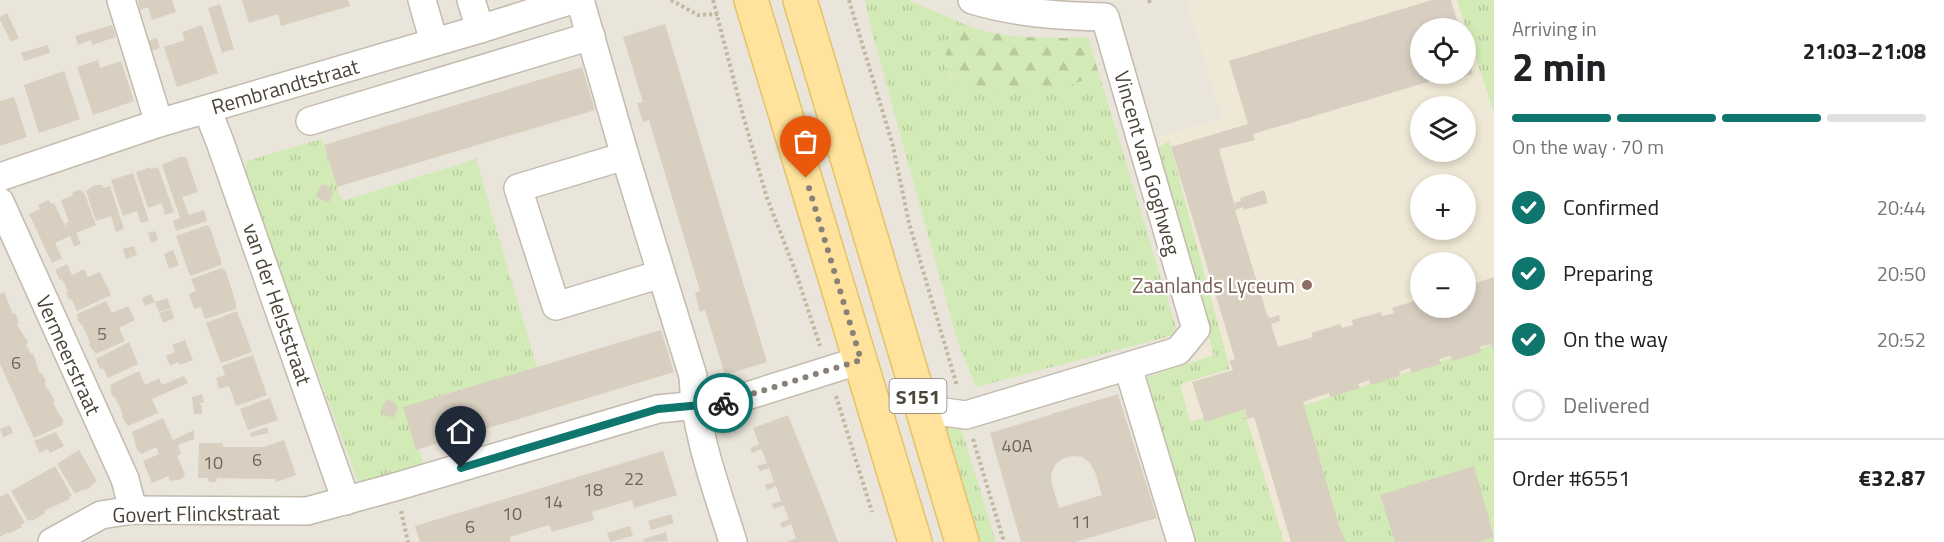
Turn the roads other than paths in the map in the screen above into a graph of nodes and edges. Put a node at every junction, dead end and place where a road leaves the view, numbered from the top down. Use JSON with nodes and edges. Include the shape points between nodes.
{"nodes":[{"id":1,"x":121,"y":0,"type":"edge"},
{"id":2,"x":422,"y":0,"type":"edge"},
{"id":3,"x":471,"y":0,"type":"edge"},
{"id":4,"x":572,"y":0,"type":"edge"},
{"id":5,"x":580,"y":0,"type":"edge"},
{"id":6,"x":751,"y":0,"type":"edge"},
{"id":7,"x":800,"y":0,"type":"edge"},
{"id":8,"x":972,"y":0,"type":"edge"},
{"id":9,"x":480,"y":29,"type":"junction"},
{"id":10,"x":591,"y":36,"type":"junction"},
{"id":11,"x":434,"y":42,"type":"junction"},
{"id":12,"x":207,"y":108,"type":"junction"},
{"id":13,"x":310,"y":121,"type":"dead end"},
{"id":14,"x":159,"y":123,"type":"junction"},
{"id":15,"x":625,"y":156,"type":"junction"},
{"id":16,"x":0,"y":177,"type":"edge"},
{"id":17,"x":0,"y":202,"type":"edge"},
{"id":18,"x":662,"y":274,"type":"junction"},
{"id":19,"x":861,"y":360,"type":"junction"},
{"id":20,"x":1128,"y":367,"type":"junction"},
{"id":21,"x":694,"y":406,"type":"junction"},
{"id":22,"x":922,"y":409,"type":"junction"},
{"id":23,"x":346,"y":501,"type":"junction"},
{"id":24,"x":133,"y":510,"type":"junction"},
{"id":25,"x":52,"y":542,"type":"edge"},
{"id":26,"x":733,"y":542,"type":"edge"},
{"id":27,"x":915,"y":542,"type":"edge"},
{"id":28,"x":962,"y":542,"type":"edge"},
{"id":29,"x":1181,"y":542,"type":"edge"}],
"edges":[{"from":1,"to":14,"type":"street"},
{"from":2,"to":11,"type":"street"},
{"from":3,"to":9,"type":"street"},
{"from":4,"to":9,"type":"street","name":"Rembrandtstraat"},
{"from":5,"to":10,"type":"street"},
{"from":6,"to":19,"type":"main road","number":"S151"},
{"from":7,"to":22,"type":"main road","number":"S151"},
{"from":8,"to":20,"type":"street","name":"Vincent van Goghweg","via":[[999,8],[1105,17],[1196,329],[1178,351]]},
{"from":9,"to":11,"type":"street","name":"Rembrandtstraat"},
{"from":10,"to":13,"type":"street","name":"Rembrandtstraat"},
{"from":10,"to":15,"type":"street"},
{"from":11,"to":12,"type":"street","name":"Rembrandtstraat"},
{"from":12,"to":14,"type":"street","name":"Rembrandtstraat"},
{"from":12,"to":23,"type":"street","name":"van der Helststraat"},
{"from":14,"to":16,"type":"street","name":"Rembrandtstraat"},
{"from":15,"to":18,"type":"street"},
{"from":15,"to":18,"type":"street","via":[[518,188],[556,306]]},
{"from":17,"to":24,"type":"street","name":"Vermeerstraat","via":[[125,479]]},
{"from":18,"to":21,"type":"street","via":[[693,376]]},
{"from":19,"to":21,"type":"street","name":"Govert Flinckstraat","via":[[728,402]]},
{"from":19,"to":27,"type":"main road","number":"S151"},
{"from":20,"to":22,"type":"street","name":"Vincent van Goghweg","via":[[966,415]]},
{"from":20,"to":29,"type":"street"},
{"from":21,"to":23,"type":"street","name":"Govert Flinckstraat","via":[[658,409]]},
{"from":21,"to":26,"type":"street"},
{"from":22,"to":28,"type":"main road","number":"S151"},
{"from":23,"to":24,"type":"street","name":"Govert Flinckstraat","via":[[307,511]]},
{"from":24,"to":25,"type":"street","name":"Govert Flinckstraat","via":[[100,515]]}]}
